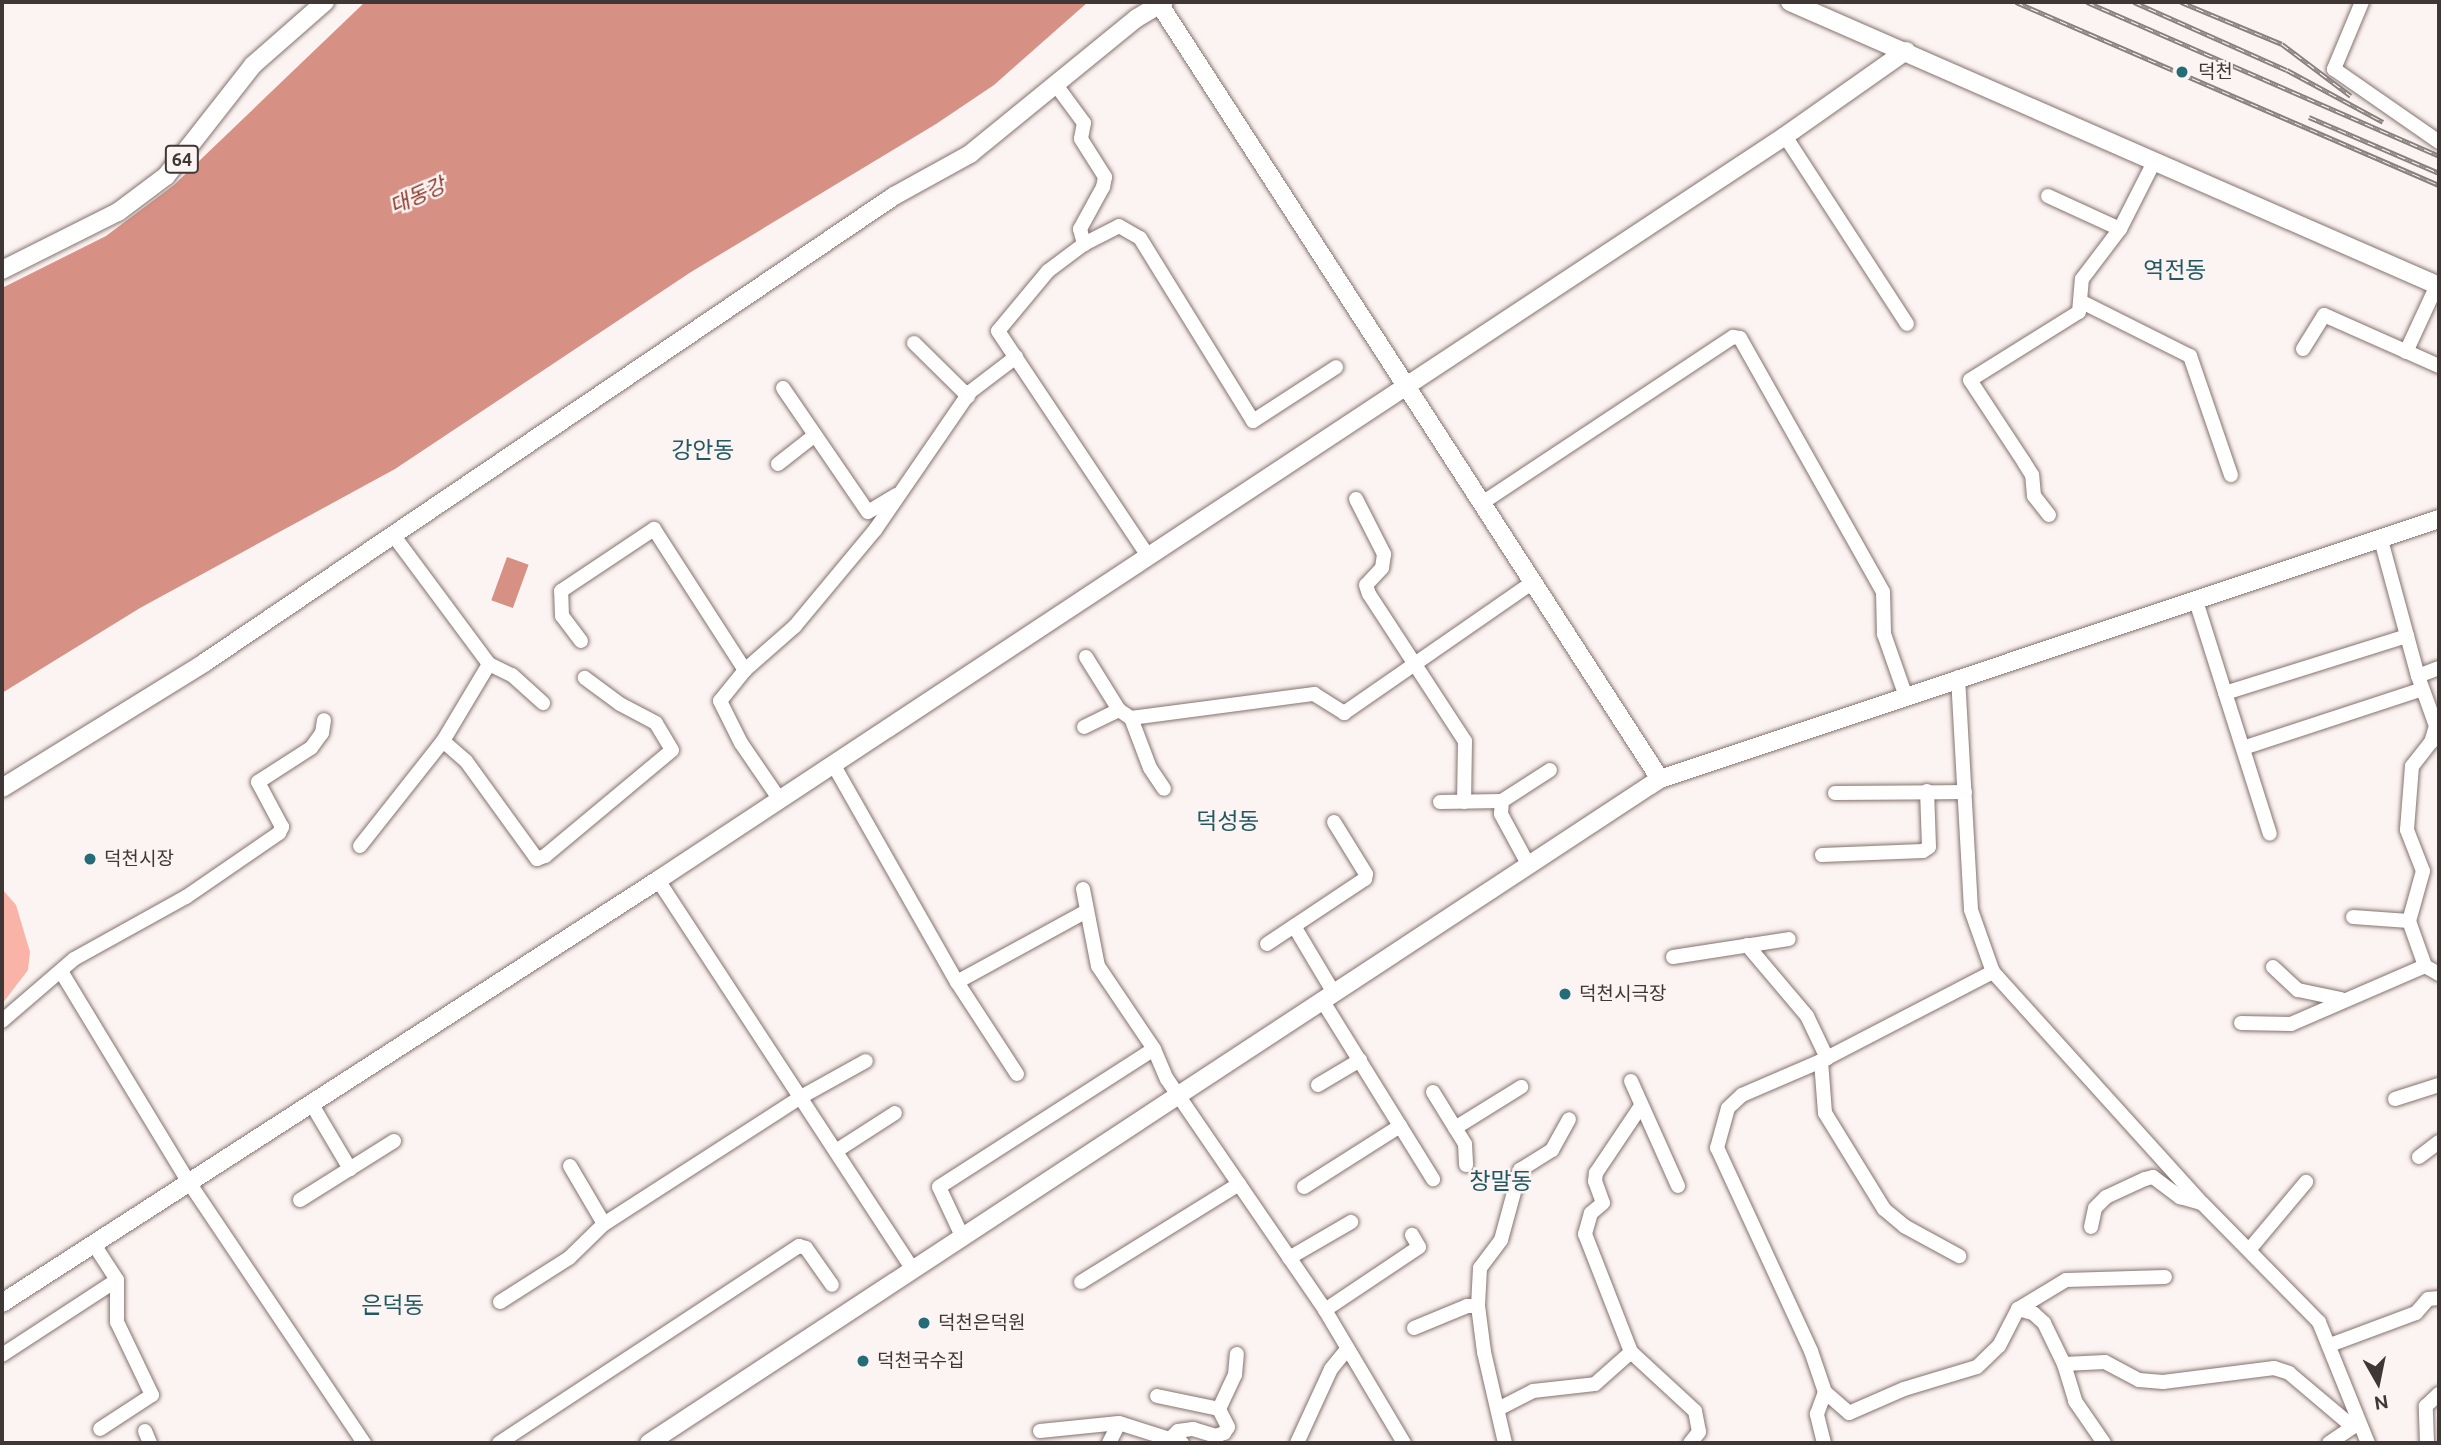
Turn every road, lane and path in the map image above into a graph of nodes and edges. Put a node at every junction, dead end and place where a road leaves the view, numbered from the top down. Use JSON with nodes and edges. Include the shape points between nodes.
{"nodes":[{"id":1,"x":325,"y":2,"type":"edge"},
{"id":2,"x":1790,"y":2,"type":"edge"},
{"id":3,"x":2362,"y":2,"type":"edge"},
{"id":4,"x":1162,"y":3,"type":"edge"},
{"id":5,"x":1906,"y":51,"type":"junction"},
{"id":6,"x":1056,"y":85,"type":"junction"},
{"id":7,"x":1785,"y":136,"type":"junction"},
{"id":8,"x":2439,"y":142,"type":"edge"},
{"id":9,"x":2155,"y":160,"type":"junction"},
{"id":10,"x":2048,"y":196,"type":"dead end"},
{"id":11,"x":2120,"y":229,"type":"junction"},
{"id":12,"x":1084,"y":244,"type":"junction"},
{"id":13,"x":2,"y":270,"type":"edge"},
{"id":14,"x":2438,"y":285,"type":"edge"},
{"id":15,"x":2082,"y":302,"type":"junction"},
{"id":16,"x":1907,"y":324,"type":"dead end"},
{"id":17,"x":914,"y":343,"type":"dead end"},
{"id":18,"x":2303,"y":349,"type":"dead end"},
{"id":19,"x":2406,"y":352,"type":"junction"},
{"id":20,"x":1016,"y":357,"type":"junction"},
{"id":21,"x":2439,"y":366,"type":"edge"},
{"id":22,"x":1336,"y":367,"type":"dead end"},
{"id":23,"x":1406,"y":385,"type":"junction"},
{"id":24,"x":783,"y":388,"type":"dead end"},
{"id":25,"x":968,"y":396,"type":"junction"},
{"id":26,"x":815,"y":435,"type":"junction"},
{"id":27,"x":778,"y":464,"type":"dead end"},
{"id":28,"x":2231,"y":475,"type":"dead end"},
{"id":29,"x":901,"y":493,"type":"junction"},
{"id":30,"x":1356,"y":499,"type":"dead end"},
{"id":31,"x":1482,"y":503,"type":"junction"},
{"id":32,"x":2049,"y":514,"type":"dead end"},
{"id":33,"x":2439,"y":519,"type":"edge"},
{"id":34,"x":394,"y":536,"type":"junction"},
{"id":35,"x":2381,"y":540,"type":"junction"},
{"id":36,"x":1148,"y":556,"type":"junction"},
{"id":37,"x":1533,"y":582,"type":"junction"},
{"id":38,"x":2196,"y":601,"type":"junction"},
{"id":39,"x":2407,"y":636,"type":"junction"},
{"id":40,"x":580,"y":641,"type":"dead end"},
{"id":41,"x":1086,"y":657,"type":"dead end"},
{"id":42,"x":489,"y":664,"type":"junction"},
{"id":43,"x":1415,"y":667,"type":"junction"},
{"id":44,"x":2439,"y":668,"type":"edge"},
{"id":45,"x":746,"y":670,"type":"junction"},
{"id":46,"x":1958,"y":677,"type":"junction"},
{"id":47,"x":585,"y":678,"type":"dead end"},
{"id":48,"x":2420,"y":682,"type":"junction"},
{"id":49,"x":2225,"y":693,"type":"junction"},
{"id":50,"x":1905,"y":694,"type":"junction"},
{"id":51,"x":542,"y":703,"type":"dead end"},
{"id":52,"x":1125,"y":714,"type":"junction"},
{"id":53,"x":324,"y":720,"type":"dead end"},
{"id":54,"x":1084,"y":727,"type":"dead end"},
{"id":55,"x":443,"y":741,"type":"junction"},
{"id":56,"x":2243,"y":748,"type":"junction"},
{"id":57,"x":833,"y":764,"type":"junction"},
{"id":58,"x":1550,"y":770,"type":"dead end"},
{"id":59,"x":1660,"y":779,"type":"junction"},
{"id":60,"x":2,"y":788,"type":"edge"},
{"id":61,"x":1164,"y":789,"type":"dead end"},
{"id":62,"x":1927,"y":791,"type":"junction"},
{"id":63,"x":1965,"y":792,"type":"junction"},
{"id":64,"x":1835,"y":793,"type":"dead end"},
{"id":65,"x":780,"y":800,"type":"junction"},
{"id":66,"x":1502,"y":801,"type":"junction"},
{"id":67,"x":1440,"y":802,"type":"dead end"},
{"id":68,"x":1464,"y":802,"type":"junction"},
{"id":69,"x":1334,"y":822,"type":"dead end"},
{"id":70,"x":2270,"y":834,"type":"dead end"},
{"id":71,"x":360,"y":846,"type":"dead end"},
{"id":72,"x":1822,"y":856,"type":"dead end"},
{"id":73,"x":1528,"y":864,"type":"junction"},
{"id":74,"x":659,"y":880,"type":"junction"},
{"id":75,"x":1083,"y":889,"type":"dead end"},
{"id":76,"x":1085,"y":912,"type":"junction"},
{"id":77,"x":2353,"y":916,"type":"dead end"},
{"id":78,"x":2409,"y":921,"type":"junction"},
{"id":79,"x":1294,"y":926,"type":"junction"},
{"id":80,"x":1789,"y":939,"type":"dead end"},
{"id":81,"x":1267,"y":944,"type":"dead end"},
{"id":82,"x":1747,"y":945,"type":"junction"},
{"id":83,"x":1674,"y":957,"type":"dead end"},
{"id":84,"x":2273,"y":967,"type":"dead end"},
{"id":85,"x":2435,"y":970,"type":"edge"},
{"id":86,"x":1993,"y":972,"type":"junction"},
{"id":87,"x":62,"y":973,"type":"junction"},
{"id":88,"x":957,"y":982,"type":"junction"},
{"id":89,"x":1328,"y":996,"type":"junction"},
{"id":90,"x":2341,"y":999,"type":"junction"},
{"id":91,"x":2,"y":1021,"type":"edge"},
{"id":92,"x":2241,"y":1023,"type":"dead end"},
{"id":93,"x":1154,"y":1049,"type":"junction"},
{"id":94,"x":1360,"y":1060,"type":"junction"},
{"id":95,"x":1824,"y":1060,"type":"junction"},
{"id":96,"x":866,"y":1061,"type":"dead end"},
{"id":97,"x":1017,"y":1074,"type":"dead end"},
{"id":98,"x":1631,"y":1081,"type":"dead end"},
{"id":99,"x":1318,"y":1085,"type":"dead end"},
{"id":100,"x":2439,"y":1085,"type":"edge"},
{"id":101,"x":1521,"y":1087,"type":"dead end"},
{"id":102,"x":1433,"y":1092,"type":"dead end"},
{"id":103,"x":1177,"y":1095,"type":"junction"},
{"id":104,"x":800,"y":1097,"type":"junction"},
{"id":105,"x":2395,"y":1099,"type":"dead end"},
{"id":106,"x":311,"y":1103,"type":"junction"},
{"id":107,"x":1641,"y":1106,"type":"junction"},
{"id":108,"x":895,"y":1113,"type":"dead end"},
{"id":109,"x":1569,"y":1119,"type":"dead end"},
{"id":110,"x":1400,"y":1126,"type":"junction"},
{"id":111,"x":1455,"y":1128,"type":"junction"},
{"id":112,"x":394,"y":1142,"type":"dead end"},
{"id":113,"x":2439,"y":1142,"type":"edge"},
{"id":114,"x":836,"y":1151,"type":"junction"},
{"id":115,"x":2419,"y":1157,"type":"dead end"},
{"id":116,"x":1466,"y":1165,"type":"dead end"},
{"id":117,"x":570,"y":1166,"type":"dead end"},
{"id":118,"x":350,"y":1169,"type":"junction"},
{"id":119,"x":1433,"y":1179,"type":"dead end"},
{"id":120,"x":188,"y":1181,"type":"junction"},
{"id":121,"x":2306,"y":1182,"type":"dead end"},
{"id":122,"x":1239,"y":1184,"type":"junction"},
{"id":123,"x":1678,"y":1186,"type":"dead end"},
{"id":124,"x":1304,"y":1187,"type":"dead end"},
{"id":125,"x":300,"y":1200,"type":"dead end"},
{"id":126,"x":2202,"y":1203,"type":"junction"},
{"id":127,"x":1351,"y":1222,"type":"dead end"},
{"id":128,"x":604,"y":1224,"type":"junction"},
{"id":129,"x":2091,"y":1227,"type":"dead end"},
{"id":130,"x":1412,"y":1235,"type":"dead end"},
{"id":131,"x":962,"y":1237,"type":"junction"},
{"id":132,"x":93,"y":1243,"type":"junction"},
{"id":133,"x":2249,"y":1250,"type":"junction"},
{"id":134,"x":1959,"y":1256,"type":"dead end"},
{"id":135,"x":1289,"y":1258,"type":"junction"},
{"id":136,"x":913,"y":1269,"type":"junction"},
{"id":137,"x":2165,"y":1277,"type":"dead end"},
{"id":138,"x":117,"y":1280,"type":"junction"},
{"id":139,"x":1081,"y":1282,"type":"dead end"},
{"id":140,"x":832,"y":1285,"type":"dead end"},
{"id":141,"x":2439,"y":1297,"type":"edge"},
{"id":142,"x":500,"y":1302,"type":"dead end"},
{"id":143,"x":2,"y":1303,"type":"edge"},
{"id":144,"x":1478,"y":1306,"type":"junction"},
{"id":145,"x":2018,"y":1309,"type":"junction"},
{"id":146,"x":1325,"y":1310,"type":"junction"},
{"id":147,"x":1414,"y":1328,"type":"dead end"},
{"id":148,"x":2330,"y":1345,"type":"junction"},
{"id":149,"x":1347,"y":1349,"type":"junction"},
{"id":150,"x":1631,"y":1352,"type":"junction"},
{"id":151,"x":1237,"y":1354,"type":"dead end"},
{"id":152,"x":2,"y":1355,"type":"edge"},
{"id":153,"x":2064,"y":1364,"type":"junction"},
{"id":154,"x":1825,"y":1392,"type":"junction"},
{"id":155,"x":2439,"y":1394,"type":"edge"},
{"id":156,"x":1157,"y":1396,"type":"dead end"},
{"id":157,"x":1219,"y":1409,"type":"junction"},
{"id":158,"x":1498,"y":1409,"type":"junction"},
{"id":159,"x":1119,"y":1423,"type":"junction"},
{"id":160,"x":100,"y":1429,"type":"dead end"},
{"id":161,"x":1040,"y":1431,"type":"dead end"},
{"id":162,"x":2363,"y":1433,"type":"edge"},
{"id":163,"x":1176,"y":1440,"type":"edge"},
{"id":164,"x":364,"y":1443,"type":"edge"},
{"id":165,"x":499,"y":1443,"type":"edge"},
{"id":166,"x":649,"y":1443,"type":"edge"},
{"id":167,"x":1109,"y":1443,"type":"edge"},
{"id":168,"x":1297,"y":1443,"type":"edge"},
{"id":169,"x":1404,"y":1443,"type":"edge"},
{"id":170,"x":1505,"y":1443,"type":"edge"},
{"id":171,"x":1690,"y":1443,"type":"edge"},
{"id":172,"x":1824,"y":1443,"type":"edge"},
{"id":173,"x":2104,"y":1443,"type":"edge"},
{"id":174,"x":2329,"y":1443,"type":"edge"},
{"id":175,"x":2381,"y":1443,"type":"edge"},
{"id":176,"x":2427,"y":1443,"type":"edge"}],
"edges":[{"from":1,"to":13,"type":"main road","number":"64","via":[[253,65],[166,176],[118,212]]},
{"from":2,"to":5,"type":"main road"},
{"from":3,"to":8,"type":"street","via":[[2334,69]]},
{"from":4,"to":6,"type":"main road"},
{"from":4,"to":23,"type":"main road"},
{"from":5,"to":7,"type":"main road"},
{"from":5,"to":9,"type":"main road"},
{"from":6,"to":12,"type":"street","via":[[1084,123],[1081,139],[1105,177],[1099,198],[1080,229]]},
{"from":6,"to":34,"type":"main road","via":[[970,154],[894,196]]},
{"from":7,"to":16,"type":"street"},
{"from":7,"to":23,"type":"main road"},
{"from":9,"to":11,"type":"street"},
{"from":9,"to":14,"type":"main road"},
{"from":10,"to":11,"type":"street"},
{"from":11,"to":15,"type":"street","via":[[2082,279]]},
{"from":12,"to":20,"type":"street","via":[[1048,271],[998,331]]},
{"from":12,"to":22,"type":"street","via":[[1119,226],[1140,238],[1253,421]]},
{"from":14,"to":19,"type":"street"},
{"from":15,"to":28,"type":"street","via":[[2190,356]]},
{"from":15,"to":32,"type":"street","via":[[2079,312],[1970,380],[2028,468],[2034,496]]},
{"from":17,"to":25,"type":"street"},
{"from":18,"to":19,"type":"street","via":[[2324,315]]},
{"from":19,"to":21,"type":"street"},
{"from":20,"to":25,"type":"street"},
{"from":20,"to":36,"type":"street"},
{"from":23,"to":31,"type":"main road"},
{"from":23,"to":36,"type":"main road"},
{"from":24,"to":26,"type":"street"},
{"from":25,"to":29,"type":"street"},
{"from":26,"to":27,"type":"street"},
{"from":26,"to":29,"type":"street","via":[[868,512]]},
{"from":29,"to":45,"type":"street","via":[[795,626]]},
{"from":30,"to":43,"type":"street","via":[[1384,554],[1382,568],[1366,586]]},
{"from":31,"to":37,"type":"main road"},
{"from":31,"to":50,"type":"street","via":[[1733,337],[1740,338],[1883,592],[1884,634]]},
{"from":33,"to":35,"type":"main road"},
{"from":34,"to":42,"type":"street"},
{"from":34,"to":60,"type":"main road","via":[[204,663]]},
{"from":35,"to":38,"type":"main road"},
{"from":35,"to":39,"type":"street"},
{"from":36,"to":57,"type":"main road"},
{"from":37,"to":43,"type":"street"},
{"from":37,"to":59,"type":"main road"},
{"from":38,"to":46,"type":"main road"},
{"from":38,"to":49,"type":"street"},
{"from":39,"to":48,"type":"street"},
{"from":39,"to":49,"type":"street"},
{"from":40,"to":45,"type":"street","via":[[562,616],[562,591],[654,529]]},
{"from":41,"to":52,"type":"street"},
{"from":42,"to":51,"type":"street","via":[[512,675]]},
{"from":42,"to":55,"type":"street"},
{"from":43,"to":52,"type":"street","via":[[1344,713],[1314,694]]},
{"from":43,"to":68,"type":"street","via":[[1465,741]]},
{"from":44,"to":48,"type":"street"},
{"from":45,"to":65,"type":"street","via":[[720,701],[741,743]]},
{"from":46,"to":50,"type":"main road"},
{"from":46,"to":63,"type":"street"},
{"from":47,"to":55,"type":"street","via":[[656,723],[672,750],[545,856],[537,859],[466,761]]},
{"from":48,"to":56,"type":"street"},
{"from":48,"to":78,"type":"street","via":[[2436,726],[2431,742],[2412,766],[2407,830],[2423,871]]},
{"from":49,"to":56,"type":"street"},
{"from":50,"to":59,"type":"main road"},
{"from":52,"to":54,"type":"street"},
{"from":52,"to":61,"type":"street"},
{"from":53,"to":87,"type":"street","via":[[312,748],[258,782],[282,827],[279,833],[186,897],[74,959]]},
{"from":55,"to":71,"type":"street"},
{"from":56,"to":70,"type":"street"},
{"from":57,"to":65,"type":"main road"},
{"from":57,"to":88,"type":"street"},
{"from":58,"to":66,"type":"street"},
{"from":59,"to":73,"type":"main road"},
{"from":62,"to":63,"type":"street"},
{"from":62,"to":64,"type":"street"},
{"from":62,"to":72,"type":"street","via":[[1929,847]]},
{"from":63,"to":86,"type":"street","via":[[1971,910]]},
{"from":65,"to":74,"type":"main road"},
{"from":66,"to":68,"type":"street"},
{"from":66,"to":73,"type":"street","via":[[1501,814]]},
{"from":67,"to":68,"type":"street"},
{"from":69,"to":79,"type":"street","via":[[1366,874],[1365,880]]},
{"from":73,"to":89,"type":"main road"},
{"from":74,"to":104,"type":"street"},
{"from":74,"to":106,"type":"main road"},
{"from":75,"to":76,"type":"street"},
{"from":76,"to":88,"type":"street"},
{"from":76,"to":93,"type":"street","via":[[1098,966]]},
{"from":77,"to":78,"type":"street"},
{"from":78,"to":85,"type":"street"},
{"from":79,"to":81,"type":"street"},
{"from":79,"to":89,"type":"street"},
{"from":80,"to":82,"type":"street"},
{"from":82,"to":83,"type":"street"},
{"from":82,"to":95,"type":"street","via":[[1807,1016]]},
{"from":84,"to":90,"type":"street","via":[[2298,990]]},
{"from":85,"to":90,"type":"street","via":[[2367,995]]},
{"from":86,"to":95,"type":"street"},
{"from":86,"to":126,"type":"street"},
{"from":87,"to":91,"type":"street"},
{"from":87,"to":120,"type":"street"},
{"from":88,"to":97,"type":"street"},
{"from":89,"to":94,"type":"street"},
{"from":89,"to":103,"type":"main road"},
{"from":90,"to":92,"type":"street","via":[[2291,1024]]},
{"from":93,"to":103,"type":"street"},
{"from":93,"to":131,"type":"street","via":[[939,1187]]},
{"from":94,"to":99,"type":"street"},
{"from":94,"to":110,"type":"street"},
{"from":95,"to":134,"type":"street","via":[[1825,1113],[1884,1209],[1904,1226]]},
{"from":95,"to":154,"type":"street","via":[[1742,1095],[1728,1108],[1717,1148],[1811,1351]]},
{"from":96,"to":104,"type":"street"},
{"from":98,"to":107,"type":"street"},
{"from":100,"to":105,"type":"street"},
{"from":101,"to":111,"type":"street"},
{"from":102,"to":111,"type":"street"},
{"from":103,"to":122,"type":"street"},
{"from":103,"to":131,"type":"main road"},
{"from":104,"to":114,"type":"street"},
{"from":104,"to":128,"type":"street"},
{"from":106,"to":118,"type":"street"},
{"from":106,"to":120,"type":"main road"},
{"from":107,"to":123,"type":"street"},
{"from":107,"to":150,"type":"street","via":[[1597,1172],[1595,1181],[1603,1203],[1591,1213],[1585,1234]]},
{"from":108,"to":114,"type":"street"},
{"from":109,"to":144,"type":"street","via":[[1552,1150],[1520,1170],[1501,1240],[1479,1268]]},
{"from":110,"to":119,"type":"street"},
{"from":110,"to":124,"type":"street"},
{"from":111,"to":116,"type":"street","via":[[1465,1144]]},
{"from":112,"to":118,"type":"street"},
{"from":113,"to":115,"type":"street"},
{"from":114,"to":136,"type":"street"},
{"from":117,"to":128,"type":"street"},
{"from":118,"to":125,"type":"street"},
{"from":120,"to":132,"type":"main road"},
{"from":120,"to":164,"type":"street"},
{"from":121,"to":133,"type":"street"},
{"from":122,"to":135,"type":"street"},
{"from":122,"to":139,"type":"street"},
{"from":126,"to":129,"type":"street","via":[[2180,1196],[2153,1177],[2106,1197],[2095,1208]]},
{"from":126,"to":133,"type":"street"},
{"from":127,"to":135,"type":"street"},
{"from":128,"to":142,"type":"street","via":[[569,1258]]},
{"from":130,"to":146,"type":"street","via":[[1419,1247]]},
{"from":131,"to":136,"type":"main road"},
{"from":132,"to":138,"type":"street"},
{"from":132,"to":143,"type":"main road"},
{"from":133,"to":148,"type":"street","via":[[2307,1308]]},
{"from":135,"to":146,"type":"street"},
{"from":136,"to":166,"type":"main road"},
{"from":137,"to":145,"type":"street","via":[[2066,1280]]},
{"from":138,"to":152,"type":"street"},
{"from":138,"to":160,"type":"street","via":[[117,1322],[152,1395]]},
{"from":140,"to":165,"type":"street","via":[[806,1248],[799,1246]]},
{"from":141,"to":148,"type":"street","via":[[2428,1299],[2416,1313]]},
{"from":144,"to":147,"type":"street","via":[[1466,1306]]},
{"from":144,"to":158,"type":"street"},
{"from":145,"to":153,"type":"street","via":[[2033,1313],[2044,1324]]},
{"from":145,"to":154,"type":"street","via":[[1999,1346],[1977,1367],[1905,1389],[1849,1413]]},
{"from":146,"to":149,"type":"street"},
{"from":148,"to":162,"type":"street"},
{"from":149,"to":168,"type":"street","via":[[1331,1369]]},
{"from":149,"to":169,"type":"street"},
{"from":150,"to":158,"type":"street","via":[[1595,1384],[1533,1391]]},
{"from":150,"to":171,"type":"street","via":[[1695,1411],[1699,1432]]},
{"from":151,"to":157,"type":"street","via":[[1235,1375]]},
{"from":153,"to":162,"type":"street","via":[[2105,1362],[2139,1380],[2163,1382],[2274,1367],[2297,1379]]},
{"from":153,"to":173,"type":"street","via":[[2075,1401]]},
{"from":154,"to":172,"type":"street","via":[[1817,1414]]},
{"from":155,"to":176,"type":"street","via":[[2426,1406]]},
{"from":156,"to":157,"type":"street"},
{"from":157,"to":163,"type":"street","via":[[1228,1427],[1224,1433],[1178,1431]]},
{"from":158,"to":170,"type":"street"},
{"from":159,"to":161,"type":"street"},
{"from":159,"to":163,"type":"street"},
{"from":159,"to":167,"type":"street"},
{"from":162,"to":174,"type":"street"},
{"from":162,"to":175,"type":"street"}]}
